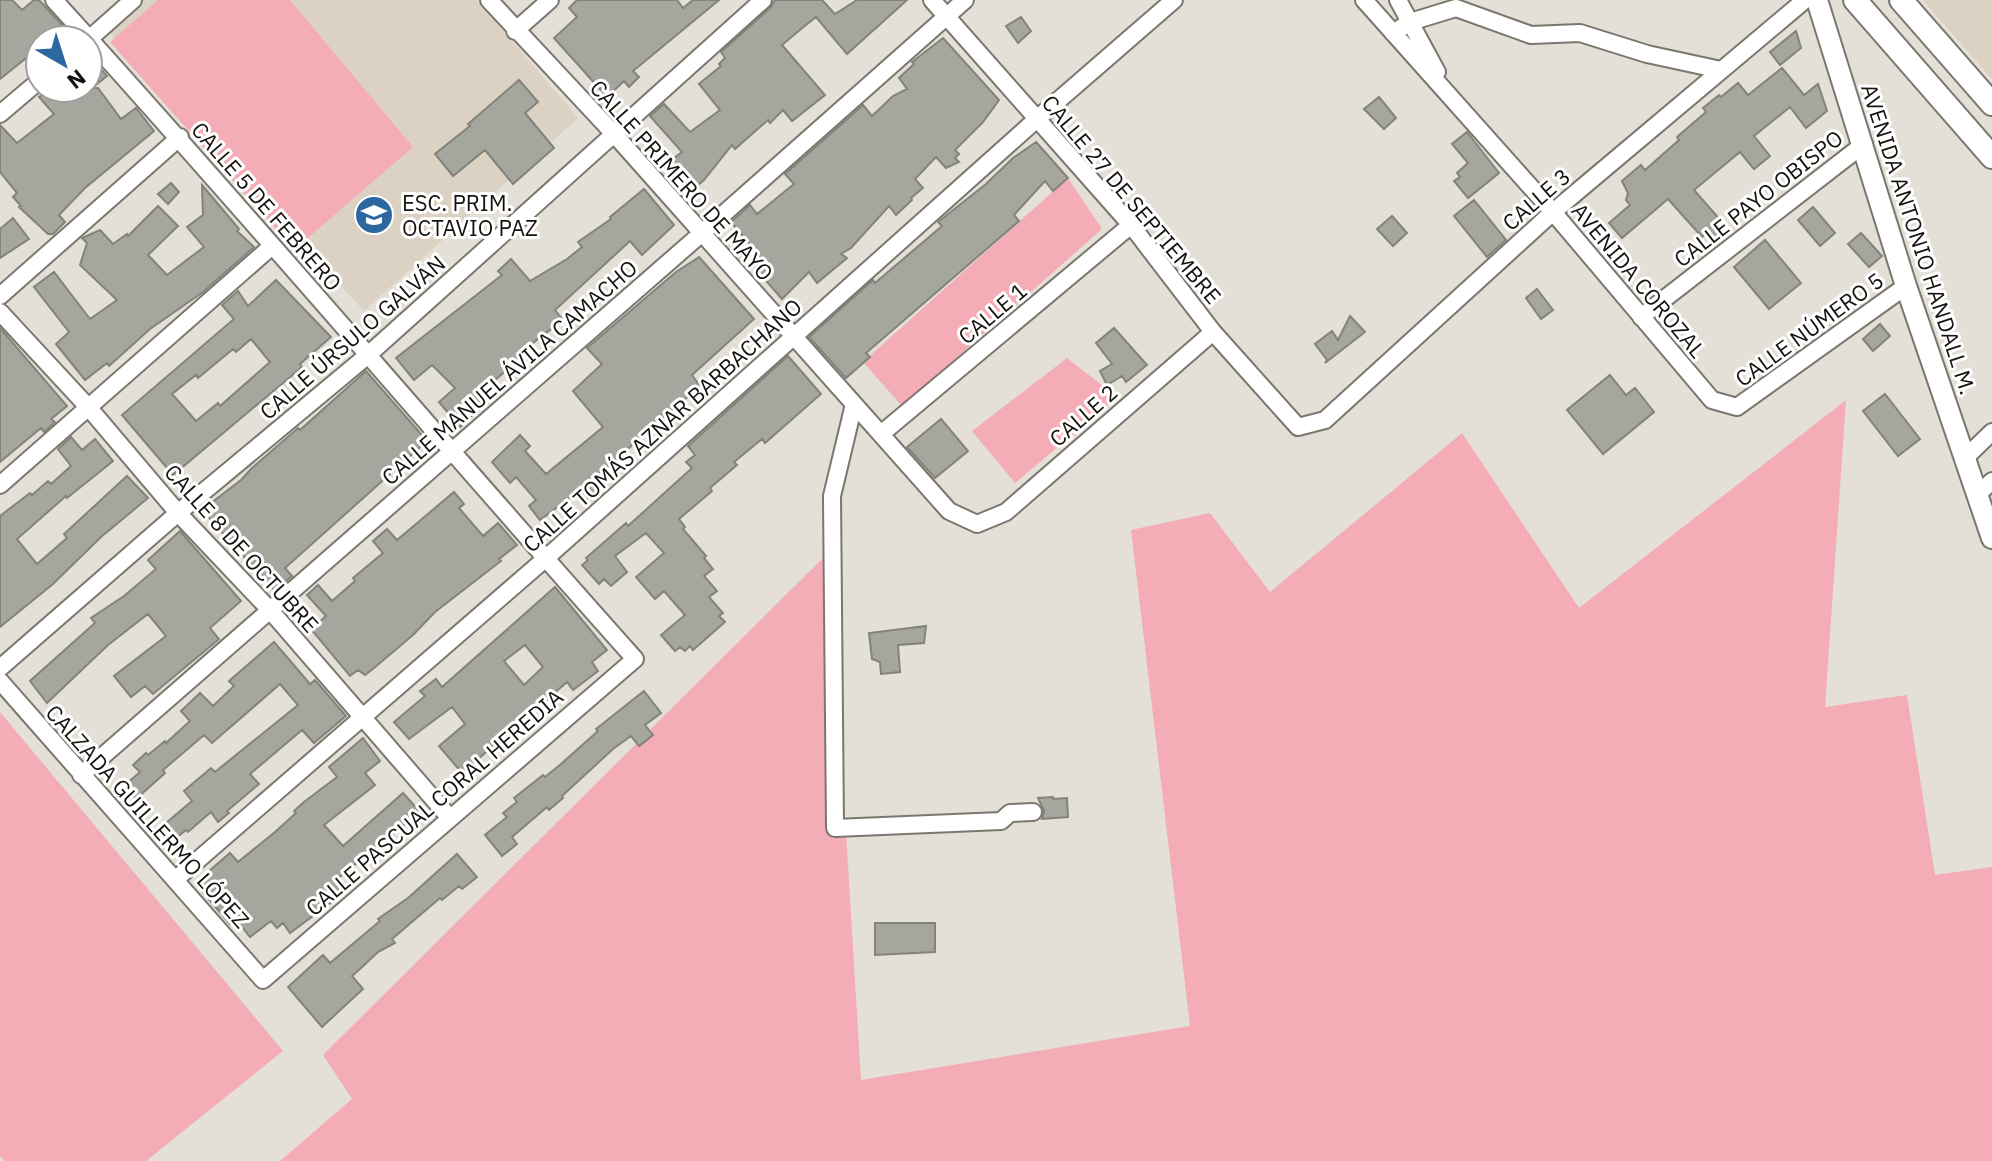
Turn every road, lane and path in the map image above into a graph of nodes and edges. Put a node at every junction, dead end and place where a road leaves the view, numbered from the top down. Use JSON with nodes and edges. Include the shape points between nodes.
{"nodes":[{"id":1,"x":54,"y":0,"type":"edge"},
{"id":2,"x":133,"y":0,"type":"edge"},
{"id":3,"x":489,"y":0,"type":"edge"},
{"id":4,"x":550,"y":0,"type":"edge"},
{"id":5,"x":763,"y":0,"type":"edge"},
{"id":6,"x":932,"y":0,"type":"edge"},
{"id":7,"x":965,"y":0,"type":"edge"},
{"id":8,"x":1174,"y":0,"type":"edge"},
{"id":9,"x":1364,"y":0,"type":"edge"},
{"id":10,"x":1398,"y":0,"type":"edge"},
{"id":11,"x":1437,"y":0,"type":"edge"},
{"id":12,"x":1805,"y":0,"type":"edge"},
{"id":13,"x":1817,"y":0,"type":"edge"},
{"id":14,"x":1855,"y":0,"type":"edge"},
{"id":15,"x":1901,"y":0,"type":"edge"},
{"id":16,"x":1456,"y":8,"type":"junction"},
{"id":17,"x":946,"y":17,"type":"junction"},
{"id":18,"x":1410,"y":22,"type":"junction"},
{"id":19,"x":75,"y":24,"type":"edge"},
{"id":20,"x":104,"y":26,"type":"edge"},
{"id":21,"x":515,"y":31,"type":"junction"},
{"id":22,"x":1393,"y":33,"type":"junction"},
{"id":23,"x":104,"y":56,"type":"edge"},
{"id":24,"x":1721,"y":70,"type":"junction"},
{"id":25,"x":24,"y":94,"type":"edge"},
{"id":26,"x":1451,"y":99,"type":"junction"},
{"id":27,"x":1992,"y":104,"type":"edge"},
{"id":28,"x":0,"y":114,"type":"edge"},
{"id":29,"x":1038,"y":118,"type":"junction"},
{"id":30,"x":615,"y":135,"type":"junction"},
{"id":31,"x":180,"y":137,"type":"junction"},
{"id":32,"x":1864,"y":144,"type":"junction"},
{"id":33,"x":1992,"y":157,"type":"edge"},
{"id":34,"x":1553,"y":212,"type":"junction"},
{"id":35,"x":1131,"y":225,"type":"junction"},
{"id":36,"x":702,"y":233,"type":"junction"},
{"id":37,"x":272,"y":246,"type":"junction"},
{"id":38,"x":1906,"y":286,"type":"junction"},
{"id":39,"x":0,"y":296,"type":"edge"},
{"id":40,"x":0,"y":312,"type":"edge"},
{"id":41,"x":1641,"y":317,"type":"junction"},
{"id":42,"x":1213,"y":332,"type":"junction"},
{"id":43,"x":794,"y":337,"type":"junction"},
{"id":44,"x":368,"y":355,"type":"junction"},
{"id":45,"x":854,"y":404,"type":"junction"},
{"id":46,"x":1737,"y":407,"type":"joint"},
{"id":47,"x":89,"y":408,"type":"junction"},
{"id":48,"x":1298,"y":427,"type":"joint"},
{"id":49,"x":1992,"y":432,"type":"edge"},
{"id":50,"x":881,"y":434,"type":"junction"},
{"id":51,"x":451,"y":452,"type":"junction"},
{"id":52,"x":1966,"y":457,"type":"junction"},
{"id":53,"x":0,"y":485,"type":"edge"},
{"id":54,"x":1985,"y":488,"type":"edge"},
{"id":55,"x":178,"y":513,"type":"junction"},
{"id":56,"x":977,"y":524,"type":"joint"},
{"id":57,"x":1992,"y":538,"type":"edge"},
{"id":58,"x":545,"y":559,"type":"junction"},
{"id":59,"x":269,"y":609,"type":"junction"},
{"id":60,"x":635,"y":659,"type":"joint"},
{"id":61,"x":0,"y":668,"type":"edge"},
{"id":62,"x":0,"y":681,"type":"edge"},
{"id":63,"x":364,"y":718,"type":"junction"},
{"id":64,"x":81,"y":775,"type":"junction"},
{"id":65,"x":1033,"y":812,"type":"dead end"},
{"id":66,"x":449,"y":817,"type":"junction"},
{"id":67,"x":176,"y":879,"type":"junction"},
{"id":68,"x":263,"y":980,"type":"joint"}],
"edges":[{"from":1,"to":19,"type":"street","name":"CALLE 5 DE FEBRERO"},
{"from":2,"to":20,"type":"street"},
{"from":3,"to":21,"type":"street","name":"CALLE PRIMERO DE MAYO"},
{"from":4,"to":21,"type":"street"},
{"from":5,"to":30,"type":"street","name":"CALLE ÚRSULO GALVÁN"},
{"from":6,"to":17,"type":"street","name":"CALLE 27 DE SEPTIEMBRE"},
{"from":7,"to":17,"type":"street","name":"CALLE MANUEL ÁVILA CAMACHO"},
{"from":8,"to":29,"type":"street","name":"CALLE TOMÁS AZNAR BARBACHANO"},
{"from":9,"to":22,"type":"street","name":"AVENIDA COROZAL"},
{"from":10,"to":18,"type":"street","name":"AVENIDA COROZAL"},
{"from":11,"to":16,"type":"street"},
{"from":12,"to":24,"type":"street","name":"CALLE 3"},
{"from":13,"to":32,"type":"street","name":"AVENIDA ANTONIO HANDALL M."},
{"from":14,"to":33,"type":"main road"},
{"from":15,"to":27,"type":"main road"},
{"from":16,"to":18,"type":"street"},
{"from":16,"to":24,"type":"street","via":[[1531,35],[1580,33]]},
{"from":17,"to":29,"type":"street","name":"CALLE 27 DE SEPTIEMBRE"},
{"from":17,"to":36,"type":"street","name":"CALLE MANUEL ÁVILA CAMACHO"},
{"from":18,"to":22,"type":"street"},
{"from":18,"to":26,"type":"street","name":"AVENIDA COROZAL"},
{"from":21,"to":30,"type":"street","name":"CALLE PRIMERO DE MAYO"},
{"from":22,"to":26,"type":"street","name":"AVENIDA COROZAL"},
{"from":23,"to":31,"type":"street","name":"CALLE 5 DE FEBRERO"},
{"from":24,"to":34,"type":"street","name":"CALLE 3"},
{"from":25,"to":28,"type":"street"},
{"from":26,"to":34,"type":"street","name":"AVENIDA COROZAL"},
{"from":29,"to":35,"type":"street","name":"CALLE 27 DE SEPTIEMBRE"},
{"from":29,"to":43,"type":"street","name":"CALLE TOMÁS AZNAR BARBACHANO"},
{"from":30,"to":36,"type":"street","name":"CALLE PRIMERO DE MAYO"},
{"from":30,"to":44,"type":"street","name":"CALLE ÚRSULO GALVÁN"},
{"from":31,"to":37,"type":"street","name":"CALLE 5 DE FEBRERO"},
{"from":31,"to":39,"type":"street"},
{"from":32,"to":38,"type":"street","name":"AVENIDA ANTONIO HANDALL M."},
{"from":32,"to":41,"type":"street","name":"CALLE PAYO OBISPO"},
{"from":34,"to":41,"type":"street","name":"AVENIDA COROZAL"},
{"from":34,"to":48,"type":"street","name":"CALLE 3","via":[[1325,420]]},
{"from":35,"to":42,"type":"street","name":"CALLE 27 DE SEPTIEMBRE"},
{"from":35,"to":50,"type":"street","name":"CALLE 1"},
{"from":36,"to":43,"type":"street","name":"CALLE PRIMERO DE MAYO"},
{"from":36,"to":51,"type":"street","name":"CALLE MANUEL ÁVILA CAMACHO"},
{"from":37,"to":44,"type":"street","name":"CALLE 5 DE FEBRERO"},
{"from":37,"to":47,"type":"street"},
{"from":38,"to":46,"type":"street","name":"CALLE NÚMERO 5"},
{"from":38,"to":52,"type":"street","name":"AVENIDA ANTONIO HANDALL M."},
{"from":40,"to":47,"type":"street","name":"CALLE 8 DE OCTUBRE"},
{"from":41,"to":46,"type":"street","name":"AVENIDA COROZAL","via":[[1712,400]]},
{"from":42,"to":48,"type":"street","name":"CALLE 27 DE SEPTIEMBRE"},
{"from":42,"to":56,"type":"street","name":"CALLE 2","via":[[1006,512]]},
{"from":43,"to":45,"type":"street","name":"CALLE PRIMERO DE MAYO"},
{"from":43,"to":58,"type":"street","name":"CALLE TOMÁS AZNAR BARBACHANO"},
{"from":44,"to":51,"type":"street","name":"CALLE 5 DE FEBRERO"},
{"from":44,"to":55,"type":"street","name":"CALLE ÚRSULO GALVÁN"},
{"from":45,"to":50,"type":"street","name":"CALLE PRIMERO DE MAYO"},
{"from":45,"to":65,"type":"street","via":[[832,496],[835,828],[1001,821],[1010,813]]},
{"from":47,"to":53,"type":"street"},
{"from":47,"to":55,"type":"street","name":"CALLE 8 DE OCTUBRE"},
{"from":49,"to":52,"type":"street"},
{"from":50,"to":56,"type":"street","name":"CALLE PRIMERO DE MAYO","via":[[949,511]]},
{"from":51,"to":58,"type":"street","name":"CALLE 5 DE FEBRERO"},
{"from":51,"to":59,"type":"street","name":"CALLE MANUEL ÁVILA CAMACHO"},
{"from":52,"to":54,"type":"street","name":"AVENIDA ANTONIO HANDALL M."},
{"from":54,"to":57,"type":"street","name":"AVENIDA ANTONIO HANDALL M."},
{"from":55,"to":59,"type":"street","name":"CALLE 8 DE OCTUBRE"},
{"from":55,"to":61,"type":"street","name":"CALLE ÚRSULO GALVÁN"},
{"from":58,"to":60,"type":"street","name":"CALLE 5 DE FEBRERO"},
{"from":58,"to":63,"type":"street","name":"CALLE TOMÁS AZNAR BARBACHANO"},
{"from":59,"to":63,"type":"street","name":"CALLE 8 DE OCTUBRE"},
{"from":59,"to":64,"type":"street","name":"CALLE MANUEL ÁVILA CAMACHO"},
{"from":60,"to":66,"type":"street","name":"CALLE PASCUAL CORAL HEREDIA"},
{"from":62,"to":64,"type":"street","name":"CALZADA GUILLERMO LÓPEZ"},
{"from":63,"to":66,"type":"street","name":"CALLE 8 DE OCTUBRE"},
{"from":63,"to":67,"type":"street","name":"CALLE TOMÁS AZNAR BARBACHANO"},
{"from":64,"to":67,"type":"street","name":"CALZADA GUILLERMO LÓPEZ"},
{"from":66,"to":68,"type":"street","name":"CALLE PASCUAL CORAL HEREDIA"},
{"from":67,"to":68,"type":"street","name":"CALZADA GUILLERMO LÓPEZ"}]}
